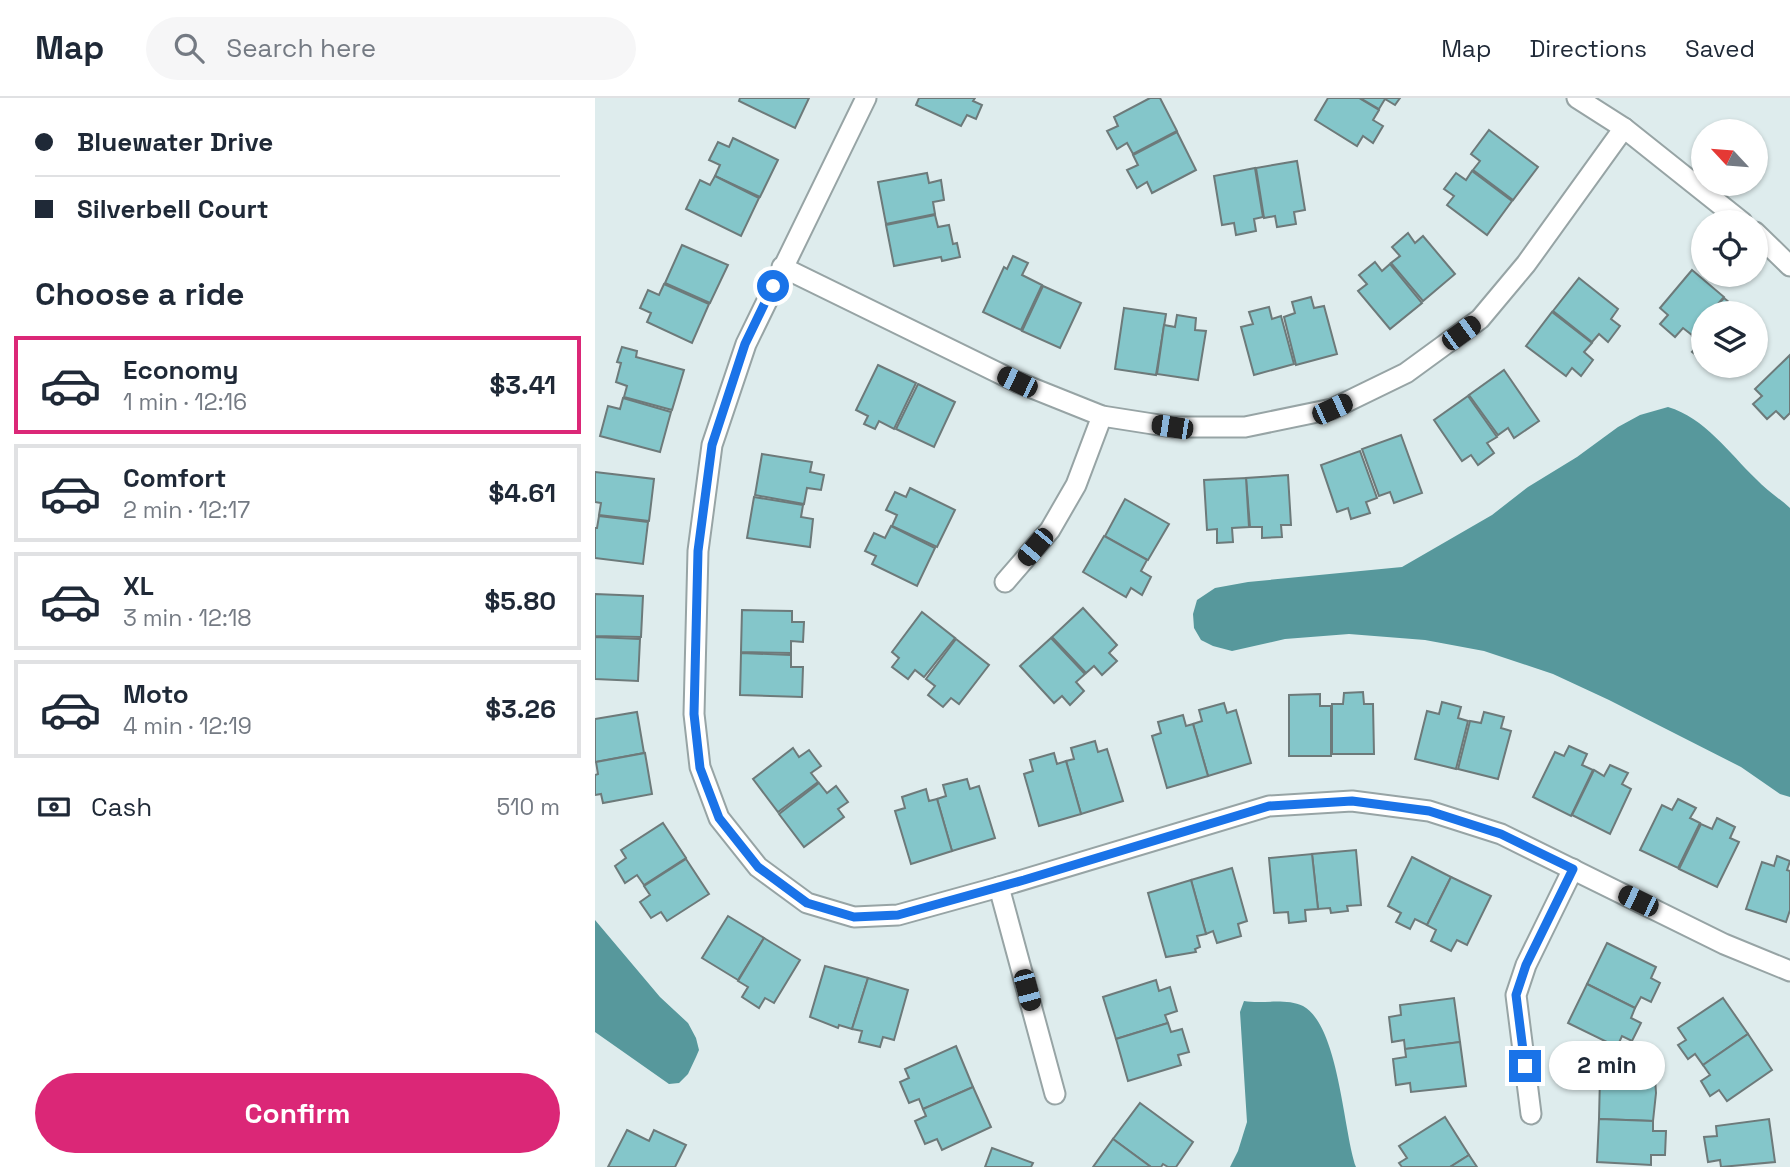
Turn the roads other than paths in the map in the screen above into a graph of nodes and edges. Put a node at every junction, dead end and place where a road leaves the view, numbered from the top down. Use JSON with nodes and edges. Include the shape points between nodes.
{"nodes":[{"id":1,"x":866,"y":98,"type":"edge"},
{"id":2,"x":1577,"y":98,"type":"edge"},
{"id":3,"x":1624,"y":128,"type":"junction"},
{"id":4,"x":1727,"y":210,"type":"edge"},
{"id":5,"x":1768,"y":245,"type":"edge"},
{"id":6,"x":1790,"y":266,"type":"edge"},
{"id":7,"x":782,"y":267,"type":"junction"},
{"id":8,"x":1102,"y":416,"type":"junction"},
{"id":9,"x":1005,"y":582,"type":"dead end"},
{"id":10,"x":1573,"y":869,"type":"junction"},
{"id":11,"x":999,"y":887,"type":"junction"},
{"id":12,"x":1790,"y":971,"type":"edge"},
{"id":13,"x":1055,"y":1094,"type":"dead end"},
{"id":14,"x":1531,"y":1114,"type":"dead end"}],
"edges":[{"from":1,"to":7,"type":"street"},
{"from":2,"to":3,"type":"street"},
{"from":3,"to":4,"type":"street"},
{"from":3,"to":8,"type":"street","via":[[1526,264],[1480,319],[1406,373],[1332,409],[1245,427],[1172,427]]},
{"from":5,"to":6,"type":"street"},
{"from":7,"to":8,"type":"street","via":[[1017,382]]},
{"from":7,"to":11,"type":"street","via":[[745,344],[712,445],[698,551],[694,714],[700,768],[719,818],[758,867],[807,903],[854,917],[898,915]]},
{"from":8,"to":9,"type":"street","via":[[1076,485],[1050,530]]},
{"from":10,"to":11,"type":"street","via":[[1501,834],[1429,811],[1352,801],[1269,806]]},
{"from":10,"to":12,"type":"street","via":[[1724,944]]},
{"from":10,"to":14,"type":"street","via":[[1516,995]]},
{"from":11,"to":13,"type":"street"}]}
